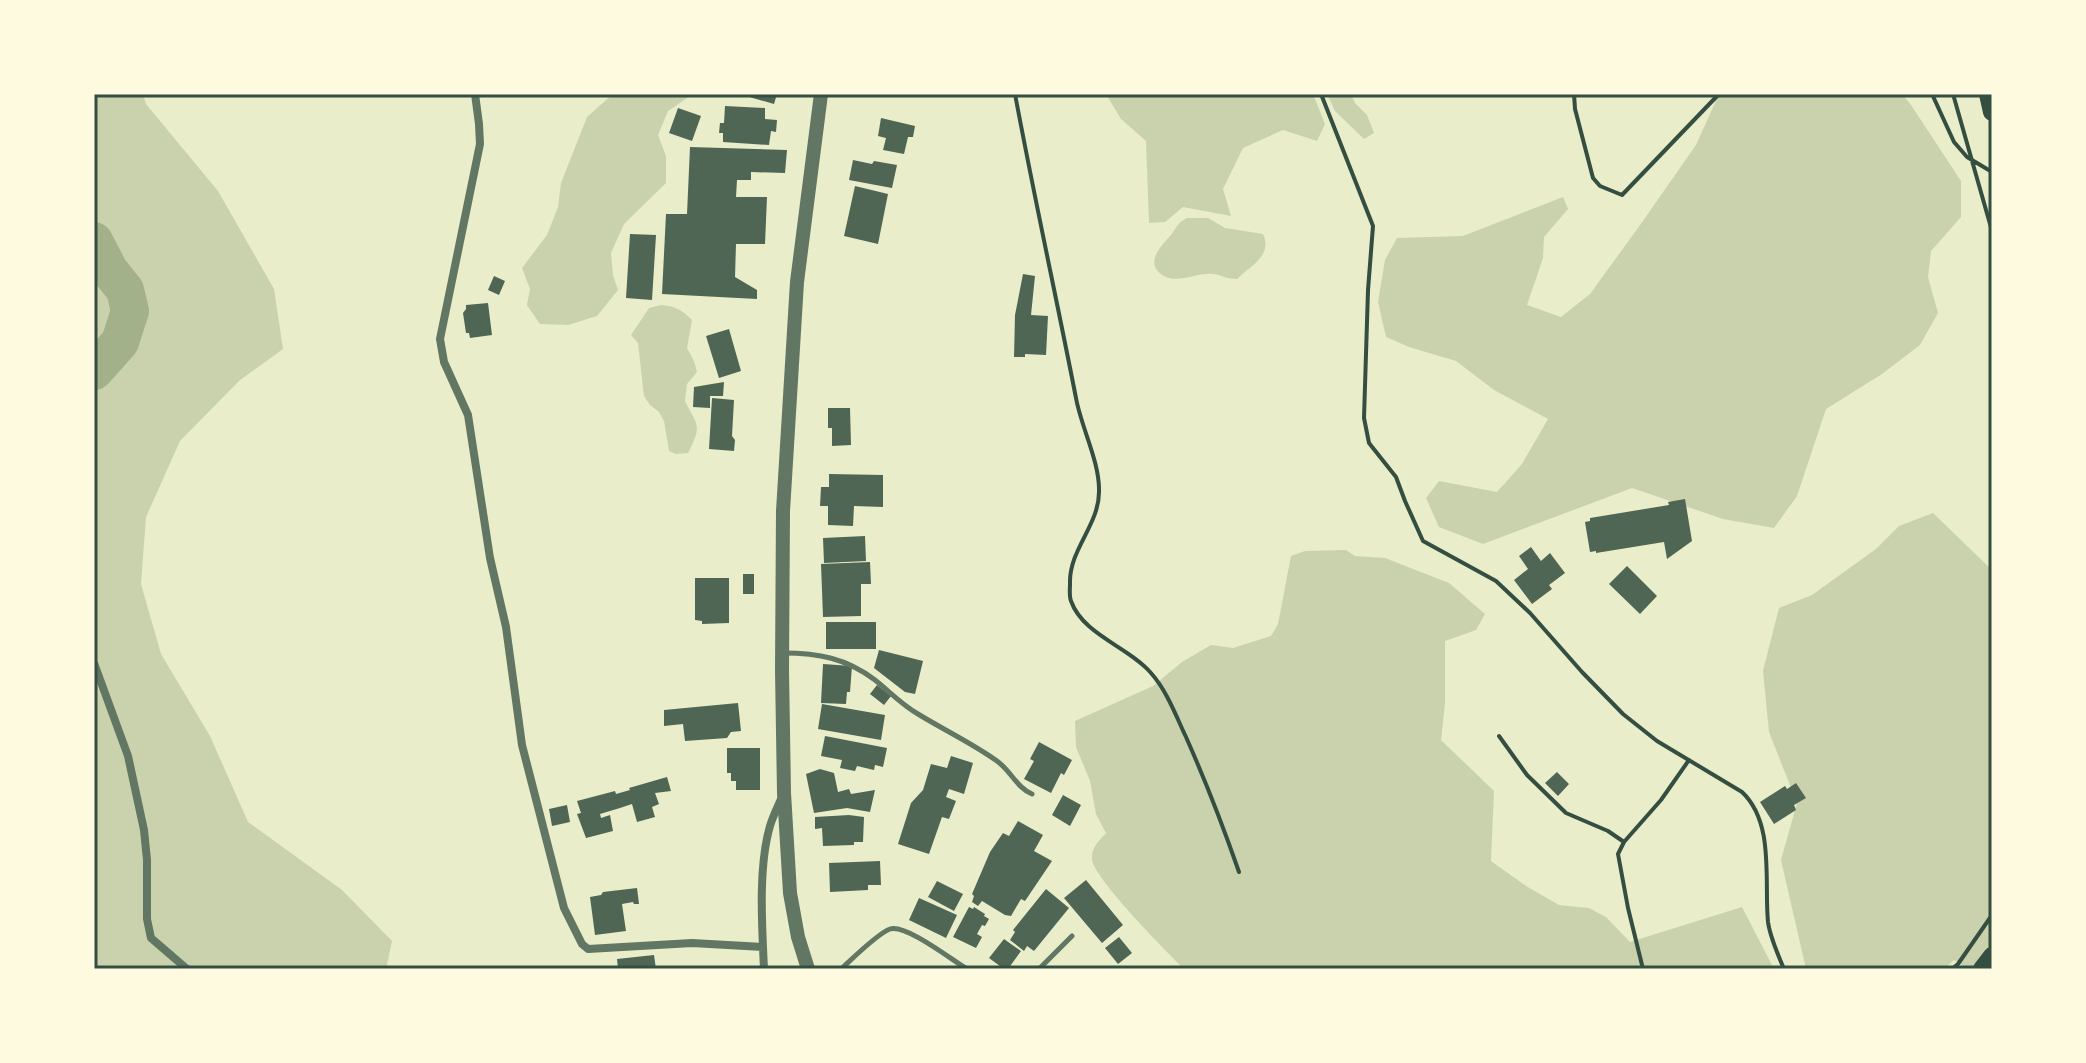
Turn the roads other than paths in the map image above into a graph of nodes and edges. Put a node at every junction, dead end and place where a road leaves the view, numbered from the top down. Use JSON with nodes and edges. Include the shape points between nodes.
{"nodes":[{"id":1,"x":475,"y":94,"type":"edge"},
{"id":2,"x":821,"y":94,"type":"edge"},
{"id":3,"x":1988,"y":94,"type":"edge"},
{"id":4,"x":1992,"y":112,"type":"edge"},
{"id":5,"x":782,"y":653,"type":"junction"},
{"id":6,"x":94,"y":663,"type":"edge"},
{"id":7,"x":784,"y":793,"type":"junction"},
{"id":8,"x":1032,"y":794,"type":"dead end"},
{"id":9,"x":1072,"y":936,"type":"dead end"},
{"id":10,"x":763,"y":947,"type":"junction"},
{"id":11,"x":1992,"y":956,"type":"edge"},
{"id":12,"x":187,"y":969,"type":"edge"},
{"id":13,"x":764,"y":969,"type":"edge"},
{"id":14,"x":808,"y":969,"type":"edge"},
{"id":15,"x":841,"y":969,"type":"edge"},
{"id":16,"x":967,"y":969,"type":"edge"},
{"id":17,"x":1039,"y":969,"type":"edge"},
{"id":18,"x":1982,"y":969,"type":"edge"}],
"edges":[{"from":1,"to":10,"type":"street","via":[[480,144],[440,349],[468,415],[522,745],[564,908],[588,949],[692,943]]},
{"from":2,"to":5,"type":"street","via":[[797,282],[783,511]]},
{"from":3,"to":4,"type":"highway"},
{"from":5,"to":7,"type":"street"},
{"from":5,"to":8,"type":"lane","via":[[846,661],[915,713],[1000,763]]},
{"from":6,"to":12,"type":"street","via":[[128,756],[144,830],[151,938]]},
{"from":7,"to":10,"type":"street","via":[[770,825],[765,855]]},
{"from":7,"to":14,"type":"street","via":[[790,893]]},
{"from":9,"to":17,"type":"lane"},
{"from":10,"to":13,"type":"street"},
{"from":11,"to":18,"type":"highway"},
{"from":15,"to":16,"type":"lane","via":[[895,929]]}]}
